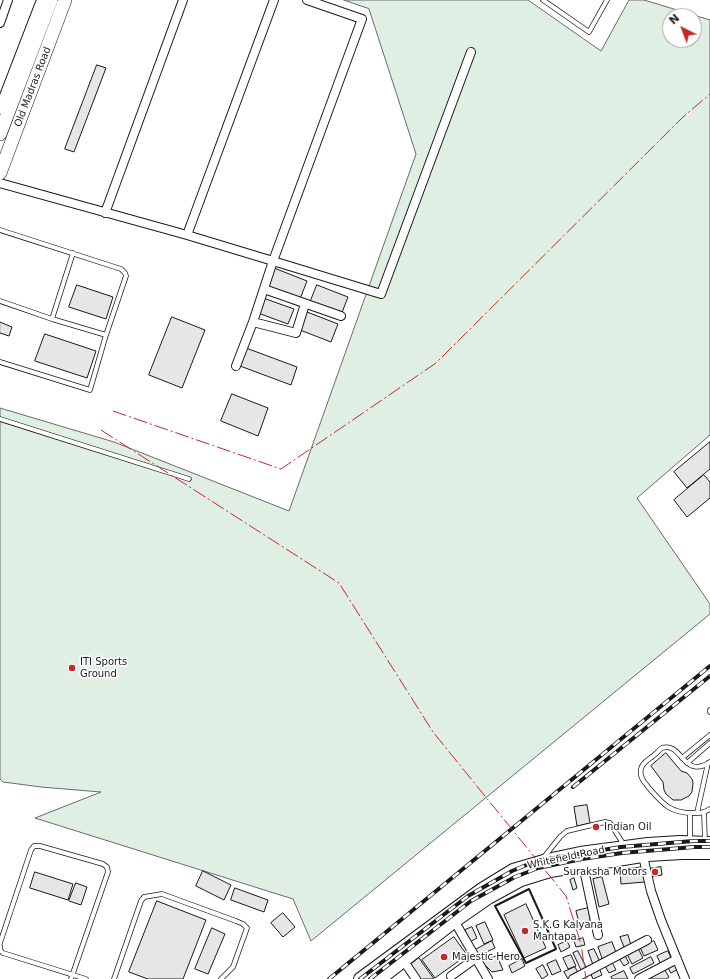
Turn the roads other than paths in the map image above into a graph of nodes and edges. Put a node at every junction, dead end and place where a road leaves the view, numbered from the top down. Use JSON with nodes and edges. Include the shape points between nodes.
{"nodes":[{"id":1,"x":8,"y":0,"type":"edge"},
{"id":2,"x":42,"y":0,"type":"edge"},
{"id":3,"x":51,"y":0,"type":"edge"},
{"id":4,"x":65,"y":0,"type":"edge"},
{"id":5,"x":183,"y":0,"type":"edge"},
{"id":6,"x":274,"y":0,"type":"edge"},
{"id":7,"x":307,"y":0,"type":"edge"},
{"id":8,"x":543,"y":0,"type":"edge"},
{"id":9,"x":608,"y":0,"type":"edge"},
{"id":10,"x":0,"y":23,"type":"edge"},
{"id":11,"x":471,"y":52,"type":"dead end"},
{"id":12,"x":0,"y":109,"type":"edge"},
{"id":13,"x":0,"y":134,"type":"edge"},
{"id":14,"x":0,"y":173,"type":"edge"},
{"id":15,"x":0,"y":183,"type":"edge"},
{"id":16,"x":105,"y":213,"type":"junction"},
{"id":17,"x":0,"y":230,"type":"edge"},
{"id":18,"x":187,"y":235,"type":"junction"},
{"id":19,"x":73,"y":253,"type":"junction"},
{"id":20,"x":273,"y":261,"type":"junction"},
{"id":21,"x":264,"y":289,"type":"junction"},
{"id":22,"x":0,"y":301,"type":"edge"},
{"id":23,"x":306,"y":304,"type":"junction"},
{"id":24,"x":341,"y":316,"type":"dead end"},
{"id":25,"x":52,"y":319,"type":"junction"},
{"id":26,"x":253,"y":322,"type":"junction"},
{"id":27,"x":106,"y":335,"type":"junction"},
{"id":28,"x":0,"y":362,"type":"edge"},
{"id":29,"x":236,"y":366,"type":"dead end"},
{"id":30,"x":0,"y":419,"type":"edge"},
{"id":31,"x":190,"y":478,"type":"dead end"},
{"id":32,"x":710,"y":734,"type":"edge"},
{"id":33,"x":710,"y":744,"type":"edge"},
{"id":34,"x":682,"y":758,"type":"junction"},
{"id":35,"x":709,"y":762,"type":"edge"},
{"id":36,"x":687,"y":763,"type":"junction"},
{"id":37,"x":710,"y":809,"type":"edge"},
{"id":38,"x":690,"y":813,"type":"junction"},
{"id":39,"x":697,"y":813,"type":"junction"},
{"id":40,"x":704,"y":814,"type":"junction"},
{"id":41,"x":710,"y":815,"type":"edge"},
{"id":42,"x":690,"y":842,"type":"junction"},
{"id":43,"x":708,"y":846,"type":"edge"},
{"id":44,"x":624,"y":847,"type":"junction"},
{"id":45,"x":643,"y":856,"type":"junction"},
{"id":46,"x":540,"y":862,"type":"junction"},
{"id":47,"x":583,"y":865,"type":"junction"},
{"id":48,"x":452,"y":917,"type":"junction"},
{"id":49,"x":598,"y":935,"type":"dead end"},
{"id":50,"x":647,"y":940,"type":"dead end"},
{"id":51,"x":0,"y":943,"type":"edge"},
{"id":52,"x":0,"y":946,"type":"edge"},
{"id":53,"x":476,"y":958,"type":"junction"},
{"id":54,"x":677,"y":959,"type":"junction"},
{"id":55,"x":403,"y":960,"type":"junction"},
{"id":56,"x":74,"y":974,"type":"junction"},
{"id":57,"x":451,"y":976,"type":"dead end"},
{"id":58,"x":71,"y":979,"type":"edge"},
{"id":59,"x":86,"y":979,"type":"edge"},
{"id":60,"x":114,"y":979,"type":"edge"},
{"id":61,"x":221,"y":979,"type":"edge"},
{"id":62,"x":360,"y":979,"type":"edge"},
{"id":63,"x":381,"y":979,"type":"edge"},
{"id":64,"x":416,"y":979,"type":"edge"},
{"id":65,"x":488,"y":979,"type":"edge"},
{"id":66,"x":574,"y":979,"type":"edge"},
{"id":67,"x":639,"y":979,"type":"edge"},
{"id":68,"x":685,"y":979,"type":"edge"}],
"edges":[{"from":1,"to":10,"type":"street"},
{"from":2,"to":12,"type":"street"},
{"from":3,"to":13,"type":"highway","name":"Old Madras Road"},
{"from":4,"to":14,"type":"highway","name":"Old Madras Road"},
{"from":5,"to":16,"type":"street"},
{"from":6,"to":18,"type":"street"},
{"from":7,"to":20,"type":"street","via":[[362,19]]},
{"from":8,"to":9,"type":"lane","via":[[589,32]]},
{"from":11,"to":20,"type":"street","via":[[381,294]]},
{"from":15,"to":16,"type":"street"},
{"from":16,"to":18,"type":"street"},
{"from":17,"to":19,"type":"lane"},
{"from":18,"to":20,"type":"street"},
{"from":19,"to":25,"type":"lane"},
{"from":19,"to":27,"type":"lane","via":[[121,269],[125,273]]},
{"from":20,"to":21,"type":"street"},
{"from":21,"to":23,"type":"street"},
{"from":21,"to":26,"type":"street"},
{"from":22,"to":25,"type":"lane"},
{"from":23,"to":24,"type":"street"},
{"from":23,"to":26,"type":"street","via":[[296,333]]},
{"from":25,"to":27,"type":"lane"},
{"from":26,"to":29,"type":"street"},
{"from":27,"to":28,"type":"lane","via":[[90,390]]},
{"from":30,"to":31,"type":"lane"},
{"from":32,"to":34,"type":"lane"},
{"from":33,"to":36,"type":"lane"},
{"from":34,"to":36,"type":"lane"},
{"from":34,"to":38,"type":"lane","via":[[674,750],[662,748],[642,765],[640,774],[642,780],[667,807],[678,812]]},
{"from":35,"to":36,"type":"lane","via":[[698,767]]},
{"from":35,"to":39,"type":"lane"},
{"from":37,"to":40,"type":"lane"},
{"from":38,"to":39,"type":"lane"},
{"from":38,"to":42,"type":"lane"},
{"from":39,"to":40,"type":"lane"},
{"from":40,"to":41,"type":"lane"},
{"from":40,"to":43,"type":"lane"},
{"from":42,"to":43,"type":"main road","name":"Whitefield Road"},
{"from":42,"to":44,"type":"main road","name":"Whitefield Road"},
{"from":43,"to":45,"type":"main road","name":"Whitefield Road","via":[[682,853]]},
{"from":44,"to":46,"type":"main road","name":"Whitefield Road"},
{"from":44,"to":46,"type":"lane","via":[[616,830],[610,823],[605,822],[567,832]]},
{"from":45,"to":47,"type":"main road","name":"Whitefield Road"},
{"from":45,"to":54,"type":"street","via":[[651,891]]},
{"from":46,"to":48,"type":"main road","name":"Whitefield Road","via":[[513,870],[482,889]]},
{"from":47,"to":48,"type":"main road","name":"Whitefield Road","via":[[521,880]]},
{"from":47,"to":49,"type":"street"},
{"from":48,"to":53,"type":"street"},
{"from":48,"to":55,"type":"main road","name":"Whitefield Road"},
{"from":48,"to":62,"type":"main road","name":"Whitefield Road"},
{"from":50,"to":66,"type":"street"},
{"from":51,"to":56,"type":"lane","via":[[34,846],[103,864],[108,872]]},
{"from":52,"to":56,"type":"lane","via":[[3,953]]},
{"from":53,"to":57,"type":"street"},
{"from":53,"to":65,"type":"street"},
{"from":54,"to":67,"type":"street"},
{"from":54,"to":68,"type":"street"},
{"from":55,"to":63,"type":"main road","name":"Whitefield Road"},
{"from":55,"to":64,"type":"street"},
{"from":56,"to":58,"type":"lane"},
{"from":56,"to":59,"type":"lane"},
{"from":60,"to":61,"type":"lane","via":[[141,901],[144,897],[162,894],[236,921],[247,928],[233,967]]}]}
